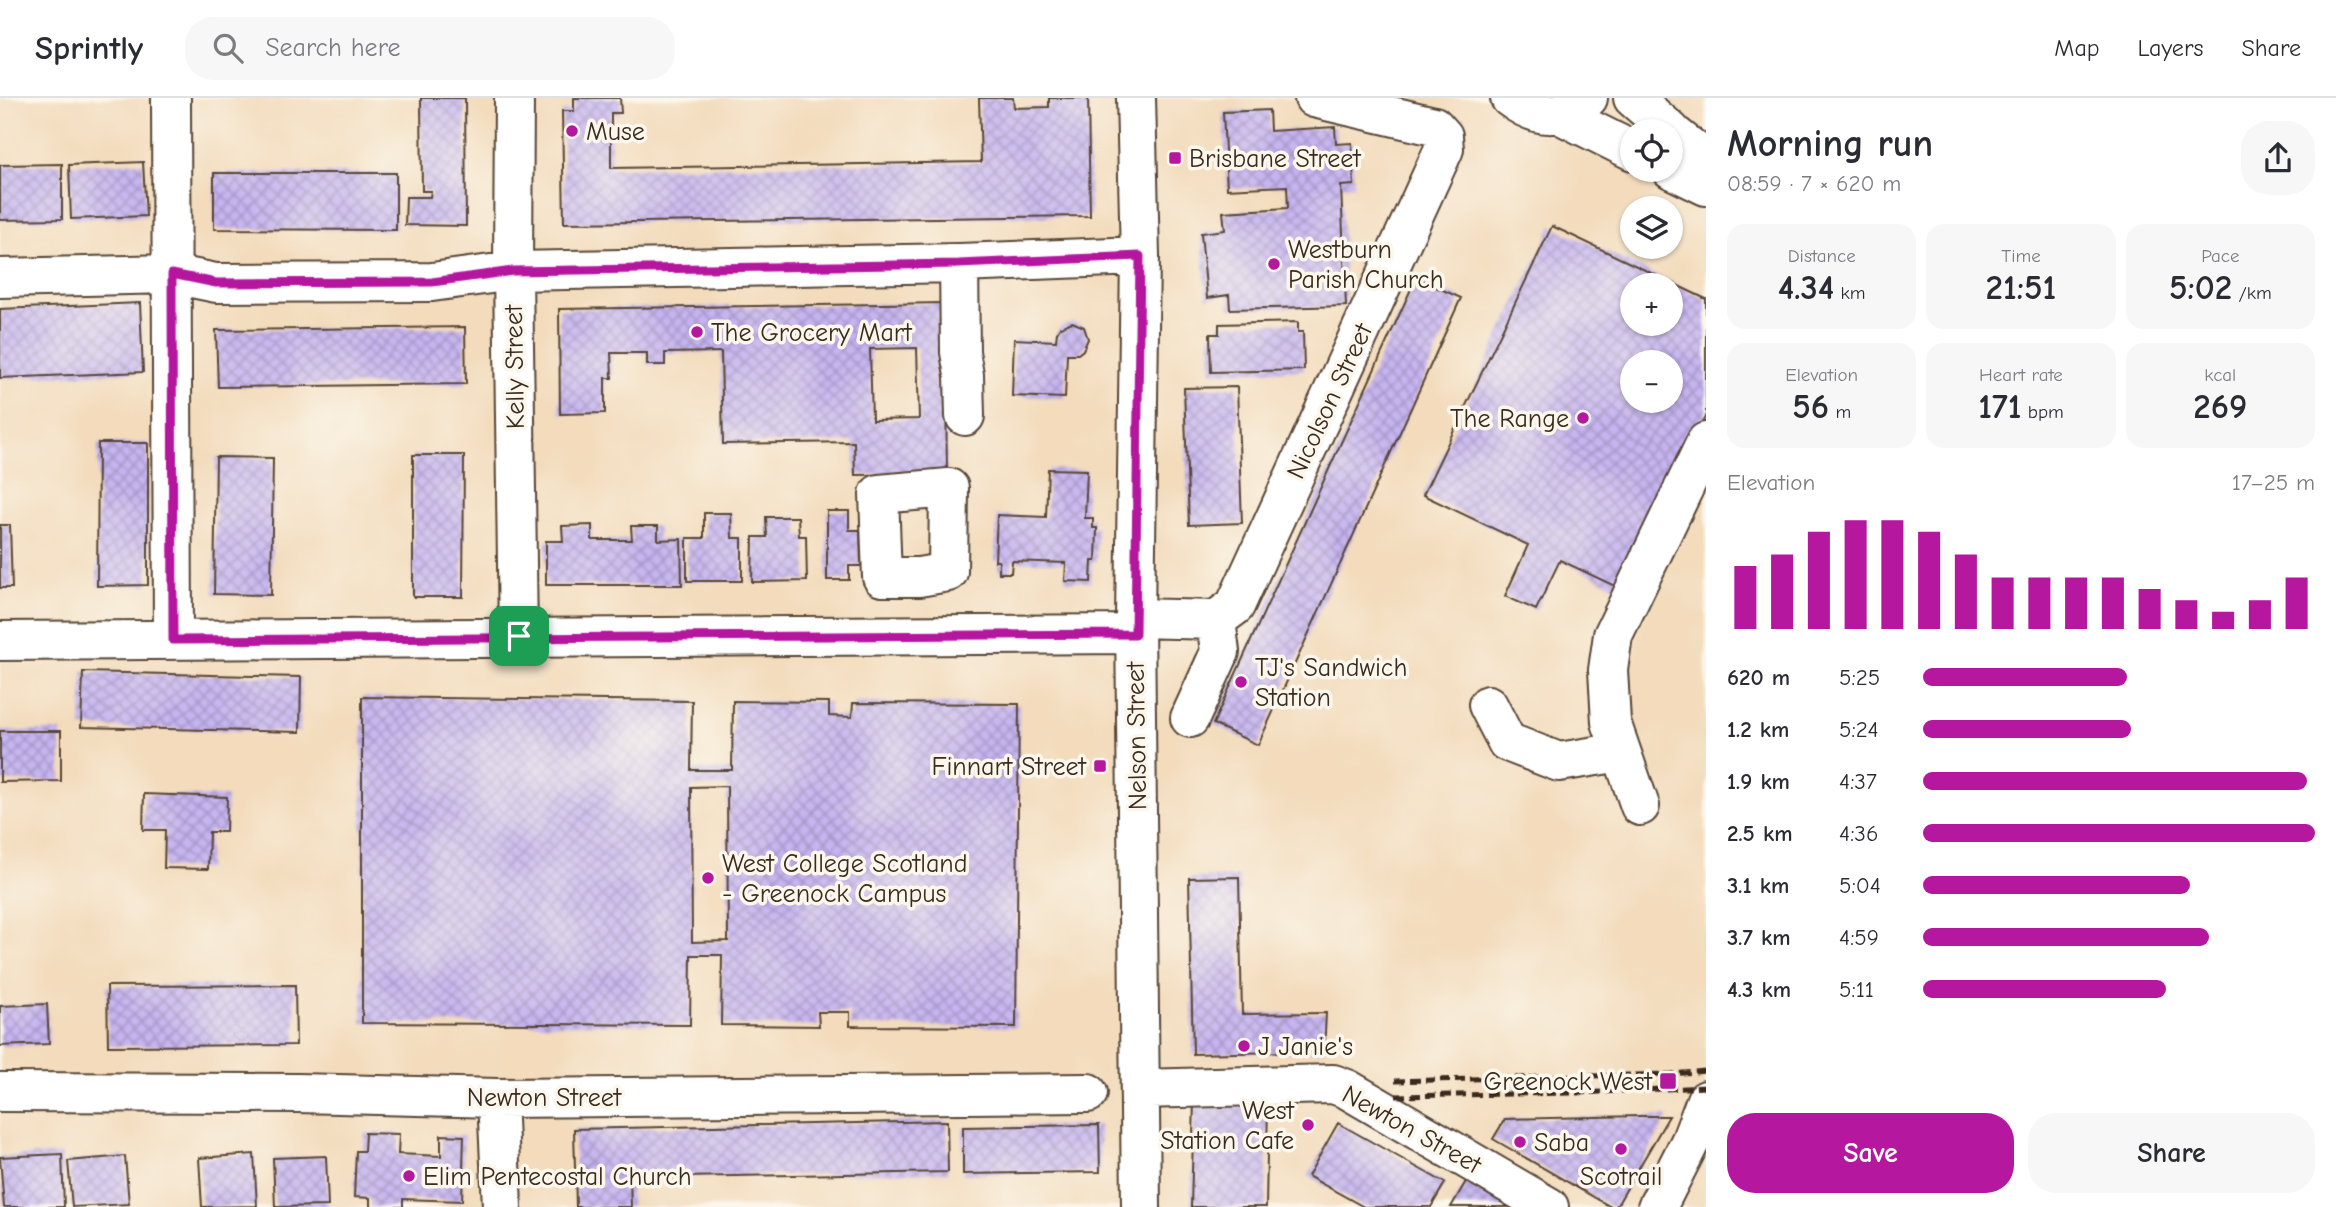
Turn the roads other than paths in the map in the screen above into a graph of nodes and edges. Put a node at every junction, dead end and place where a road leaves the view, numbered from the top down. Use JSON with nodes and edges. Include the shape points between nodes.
{"nodes":[{"id":1,"x":171,"y":98,"type":"edge"},
{"id":2,"x":514,"y":98,"type":"edge"},
{"id":3,"x":1136,"y":98,"type":"edge"},
{"id":4,"x":1314,"y":98,"type":"edge"},
{"id":5,"x":1510,"y":98,"type":"edge"},
{"id":6,"x":1633,"y":98,"type":"edge"},
{"id":7,"x":1573,"y":106,"type":"edge"},
{"id":8,"x":1657,"y":119,"type":"edge"},
{"id":9,"x":1620,"y":141,"type":"edge"},
{"id":10,"x":1683,"y":141,"type":"edge"},
{"id":11,"x":1706,"y":160,"type":"edge"},
{"id":12,"x":1683,"y":175,"type":"edge"},
{"id":13,"x":1706,"y":186,"type":"edge"},
{"id":14,"x":1140,"y":256,"type":"junction"},
{"id":15,"x":959,"y":264,"type":"junction"},
{"id":16,"x":513,"y":271,"type":"junction"},
{"id":17,"x":172,"y":274,"type":"junction"},
{"id":18,"x":0,"y":278,"type":"edge"},
{"id":19,"x":965,"y":416,"type":"dead end"},
{"id":20,"x":1706,"y":442,"type":"edge"},
{"id":21,"x":919,"y":577,"type":"dead end"},
{"id":22,"x":1216,"y":620,"type":"junction"},
{"id":23,"x":1135,"y":626,"type":"junction"},
{"id":24,"x":919,"y":635,"type":"junction"},
{"id":25,"x":519,"y":636,"type":"junction"},
{"id":26,"x":173,"y":640,"type":"junction"},
{"id":27,"x":0,"y":641,"type":"edge"},
{"id":28,"x":1488,"y":705,"type":"dead end"},
{"id":29,"x":1190,"y":718,"type":"dead end"},
{"id":30,"x":1621,"y":752,"type":"junction"},
{"id":31,"x":1640,"y":806,"type":"dead end"},
{"id":32,"x":1140,"y":1089,"type":"junction"},
{"id":33,"x":0,"y":1092,"type":"edge"},
{"id":34,"x":1088,"y":1093,"type":"dead end"},
{"id":35,"x":497,"y":1098,"type":"junction"},
{"id":36,"x":1706,"y":1100,"type":"edge"},
{"id":37,"x":502,"y":1207,"type":"edge"},
{"id":38,"x":1141,"y":1207,"type":"edge"},
{"id":39,"x":1549,"y":1207,"type":"edge"},
{"id":40,"x":1657,"y":1207,"type":"edge"}],
"edges":[{"from":1,"to":17,"type":"main road"},
{"from":2,"to":16,"type":"main road","name":"Kelly Street"},
{"from":3,"to":14,"type":"main road","name":"Nelson Street"},
{"from":4,"to":22,"type":"main road","name":"Nicolson Street","via":[[1434,126],[1443,136],[1444,149],[1235,606]]},
{"from":5,"to":7,"type":"main road","via":[[1547,115]]},
{"from":6,"to":8,"type":"main road"},
{"from":7,"to":9,"type":"main road"},
{"from":10,"to":11,"type":"main road"},
{"from":12,"to":13,"type":"main road"},
{"from":14,"to":15,"type":"main road"},
{"from":14,"to":23,"type":"main road","name":"Nelson Street"},
{"from":15,"to":16,"type":"main road"},
{"from":15,"to":19,"type":"main road"},
{"from":16,"to":17,"type":"main road","via":[[432,282],[216,283]]},
{"from":16,"to":25,"type":"main road","name":"Kelly Street"},
{"from":17,"to":18,"type":"main road"},
{"from":17,"to":26,"type":"main road"},
{"from":20,"to":30,"type":"main road","via":[[1614,635],[1608,670],[1611,722]]},
{"from":21,"to":24,"type":"main road"},
{"from":22,"to":23,"type":"main road"},
{"from":22,"to":29,"type":"main road","via":[[1220,652]]},
{"from":23,"to":24,"type":"main road"},
{"from":23,"to":32,"type":"main road","name":"Nelson Street"},
{"from":24,"to":25,"type":"main road"},
{"from":25,"to":26,"type":"main road"},
{"from":26,"to":27,"type":"main road"},
{"from":28,"to":30,"type":"main road","via":[[1507,742],[1559,762]]},
{"from":30,"to":31,"type":"main road"},
{"from":32,"to":38,"type":"main road","name":"Nelson Street"},
{"from":32,"to":39,"type":"main road","name":"Newton Street","via":[[1333,1084]]},
{"from":33,"to":35,"type":"main road","name":"Newton Street"},
{"from":34,"to":35,"type":"main road","name":"Newton Street"},
{"from":35,"to":37,"type":"main road"},
{"from":36,"to":40,"type":"main road"}]}
